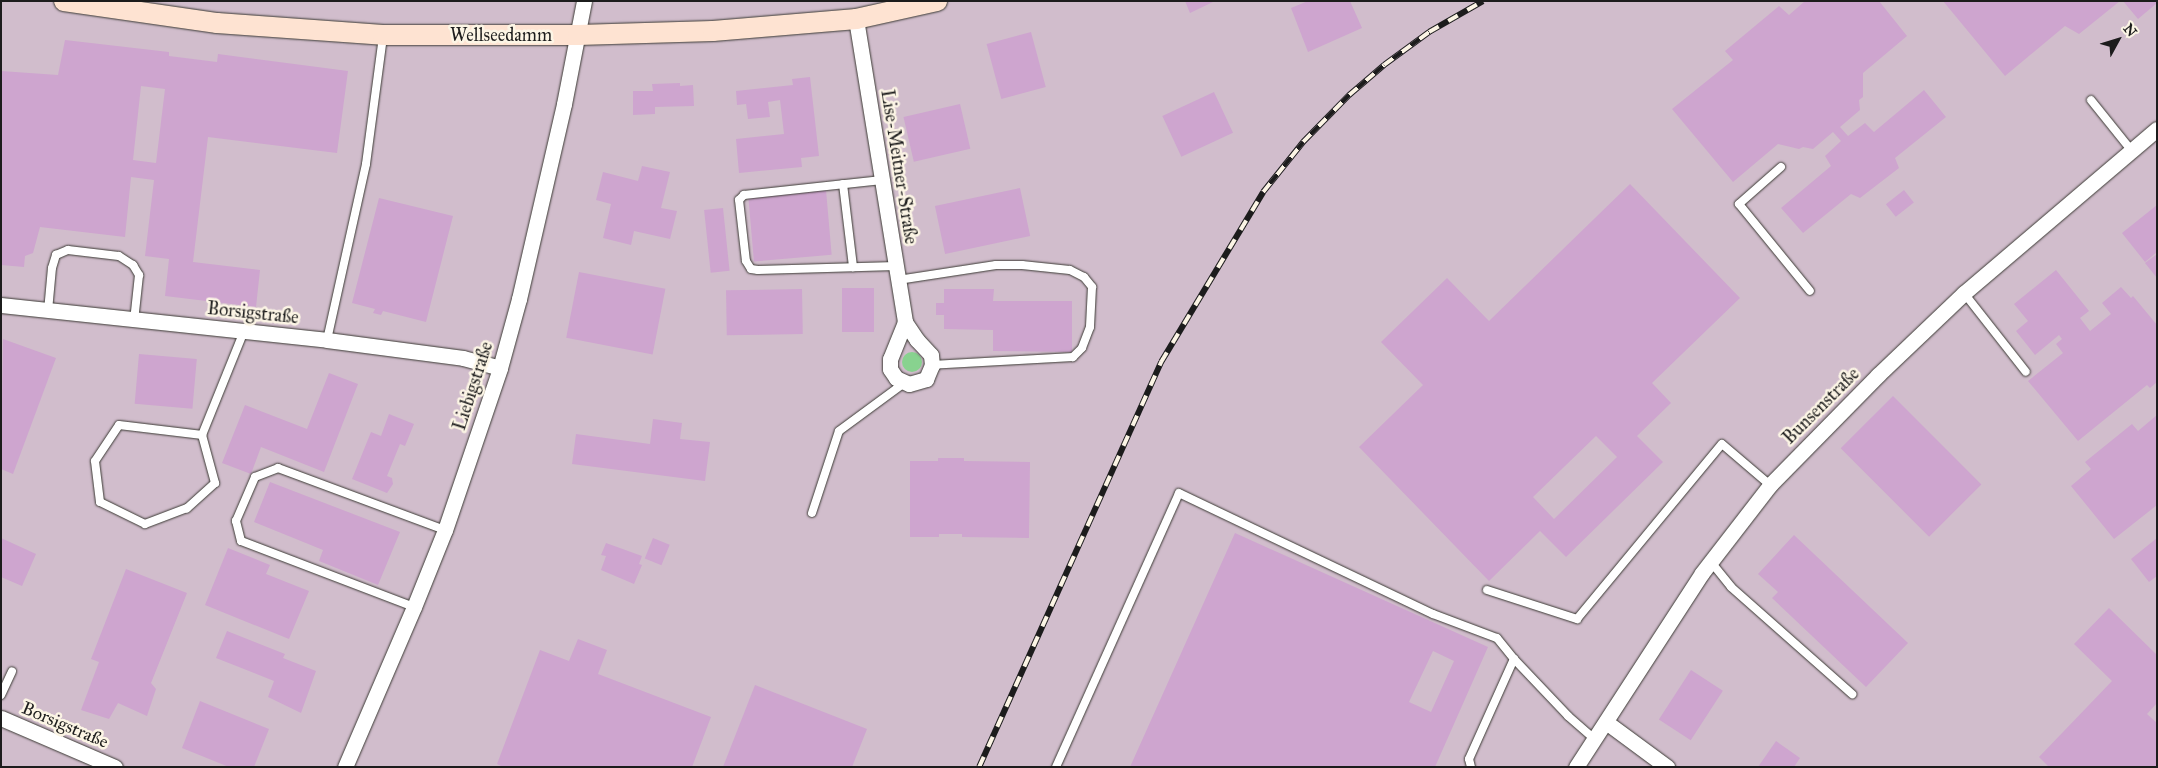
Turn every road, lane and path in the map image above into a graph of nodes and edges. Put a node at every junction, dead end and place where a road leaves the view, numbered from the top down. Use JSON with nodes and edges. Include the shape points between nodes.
{"nodes":[{"id":1,"x":64,"y":1,"type":"edge"},
{"id":2,"x":584,"y":1,"type":"edge"},
{"id":3,"x":937,"y":1,"type":"edge"},
{"id":4,"x":856,"y":19,"type":"junction"},
{"id":5,"x":383,"y":35,"type":"junction"},
{"id":6,"x":578,"y":35,"type":"junction"},
{"id":7,"x":2091,"y":100,"type":"dead end"},
{"id":8,"x":2157,"y":129,"type":"edge"},
{"id":9,"x":2131,"y":150,"type":"junction"},
{"id":10,"x":1781,"y":167,"type":"dead end"},
{"id":11,"x":882,"y":180,"type":"junction"},
{"id":12,"x":843,"y":184,"type":"junction"},
{"id":13,"x":854,"y":267,"type":"junction"},
{"id":14,"x":897,"y":273,"type":"junction"},
{"id":15,"x":1810,"y":291,"type":"dead end"},
{"id":16,"x":1964,"y":293,"type":"junction"},
{"id":17,"x":1,"y":305,"type":"edge"},
{"id":18,"x":48,"y":311,"type":"junction"},
{"id":19,"x":134,"y":321,"type":"junction"},
{"id":20,"x":905,"y":322,"type":"junction"},
{"id":21,"x":244,"y":331,"type":"junction"},
{"id":22,"x":327,"y":340,"type":"junction"},
{"id":23,"x":932,"y":365,"type":"junction"},
{"id":24,"x":500,"y":368,"type":"junction"},
{"id":25,"x":2026,"y":372,"type":"dead end"},
{"id":26,"x":904,"y":383,"type":"junction"},
{"id":27,"x":202,"y":435,"type":"junction"},
{"id":28,"x":1770,"y":485,"type":"junction"},
{"id":29,"x":812,"y":513,"type":"dead end"},
{"id":30,"x":445,"y":530,"type":"junction"},
{"id":31,"x":1711,"y":562,"type":"junction"},
{"id":32,"x":1487,"y":590,"type":"dead end"},
{"id":33,"x":414,"y":607,"type":"junction"},
{"id":34,"x":1514,"y":660,"type":"junction"},
{"id":35,"x":12,"y":671,"type":"dead end"},
{"id":36,"x":1852,"y":694,"type":"dead end"},
{"id":37,"x":1,"y":695,"type":"edge"},
{"id":38,"x":1,"y":718,"type":"edge"},
{"id":39,"x":1606,"y":722,"type":"junction"},
{"id":40,"x":1594,"y":739,"type":"junction"},
{"id":41,"x":115,"y":767,"type":"edge"},
{"id":42,"x":345,"y":767,"type":"edge"},
{"id":43,"x":1056,"y":767,"type":"edge"},
{"id":44,"x":1472,"y":767,"type":"edge"},
{"id":45,"x":1576,"y":767,"type":"edge"},
{"id":46,"x":1667,"y":767,"type":"edge"}],
"edges":[{"from":1,"to":5,"type":"main road","name":"Wellseedamm","via":[[217,23]]},
{"from":2,"to":6,"type":"street","name":"Liebigstraße"},
{"from":3,"to":4,"type":"main road","name":"Wellseedamm"},
{"from":4,"to":6,"type":"main road","name":"Wellseedamm","via":[[713,31]]},
{"from":4,"to":11,"type":"street","name":"Lise-Meitner-Straße"},
{"from":5,"to":6,"type":"main road","name":"Wellseedamm"},
{"from":5,"to":22,"type":"lane","via":[[366,164]]},
{"from":6,"to":24,"type":"street","name":"Liebigstraße","via":[[519,299]]},
{"from":7,"to":9,"type":"lane"},
{"from":8,"to":9,"type":"street","name":"Bunsenstraße"},
{"from":9,"to":16,"type":"street","name":"Bunsenstraße"},
{"from":10,"to":15,"type":"lane","via":[[1739,204]]},
{"from":11,"to":12,"type":"lane"},
{"from":11,"to":14,"type":"street","name":"Lise-Meitner-Straße"},
{"from":12,"to":13,"type":"lane"},
{"from":12,"to":13,"type":"lane","via":[[744,195],[739,200],[746,261],[751,269],[758,270]]},
{"from":13,"to":14,"type":"lane"},
{"from":14,"to":20,"type":"street","name":"Lise-Meitner-Straße"},
{"from":14,"to":23,"type":"lane","via":[[1022,265],[1070,270],[1084,277],[1092,287],[1090,327],[1082,348],[1073,357]]},
{"from":16,"to":25,"type":"lane"},
{"from":16,"to":28,"type":"street","name":"Bunsenstraße"},
{"from":17,"to":18,"type":"street","name":"Borsigstraße"},
{"from":18,"to":19,"type":"street","name":"Borsigstraße"},
{"from":18,"to":19,"type":"lane","via":[[52,268],[56,256],[68,250],[118,256],[133,265],[139,275]]},
{"from":19,"to":21,"type":"street","name":"Borsigstraße"},
{"from":20,"to":23,"type":"street","name":"Lise-Meitner-Straße","via":[[931,355]]},
{"from":20,"to":26,"type":"street","via":[[890,358],[890,370]]},
{"from":21,"to":22,"type":"street","name":"Borsigstraße"},
{"from":21,"to":27,"type":"lane"},
{"from":22,"to":24,"type":"street","name":"Borsigstraße","via":[[463,358]]},
{"from":23,"to":26,"type":"street","via":[[926,379]]},
{"from":24,"to":30,"type":"street","name":"Liebigstraße"},
{"from":26,"to":29,"type":"lane","via":[[839,431]]},
{"from":27,"to":27,"type":"lane","via":[[119,425],[95,461],[100,502],[145,524],[187,508],[215,483]]},
{"from":28,"to":31,"type":"street","name":"Bunsenstraße"},
{"from":28,"to":32,"type":"lane","via":[[1722,444],[1577,619]]},
{"from":30,"to":33,"type":"street","name":"Liebigstraße"},
{"from":30,"to":33,"type":"lane","via":[[278,468],[255,477],[236,521],[241,540]]},
{"from":31,"to":36,"type":"lane","via":[[1731,587]]},
{"from":31,"to":39,"type":"street","name":"Bunsenstraße"},
{"from":33,"to":42,"type":"street","name":"Liebigstraße"},
{"from":34,"to":40,"type":"lane"},
{"from":34,"to":43,"type":"lane","via":[[1498,638],[1433,614],[1179,493]]},
{"from":34,"to":44,"type":"lane","via":[[1469,759]]},
{"from":35,"to":37,"type":"lane"},
{"from":38,"to":41,"type":"street","name":"Borsigstraße"},
{"from":39,"to":40,"type":"street","name":"Bunsenstraße"},
{"from":39,"to":46,"type":"street"},
{"from":40,"to":45,"type":"street","name":"Bunsenstraße"}]}
